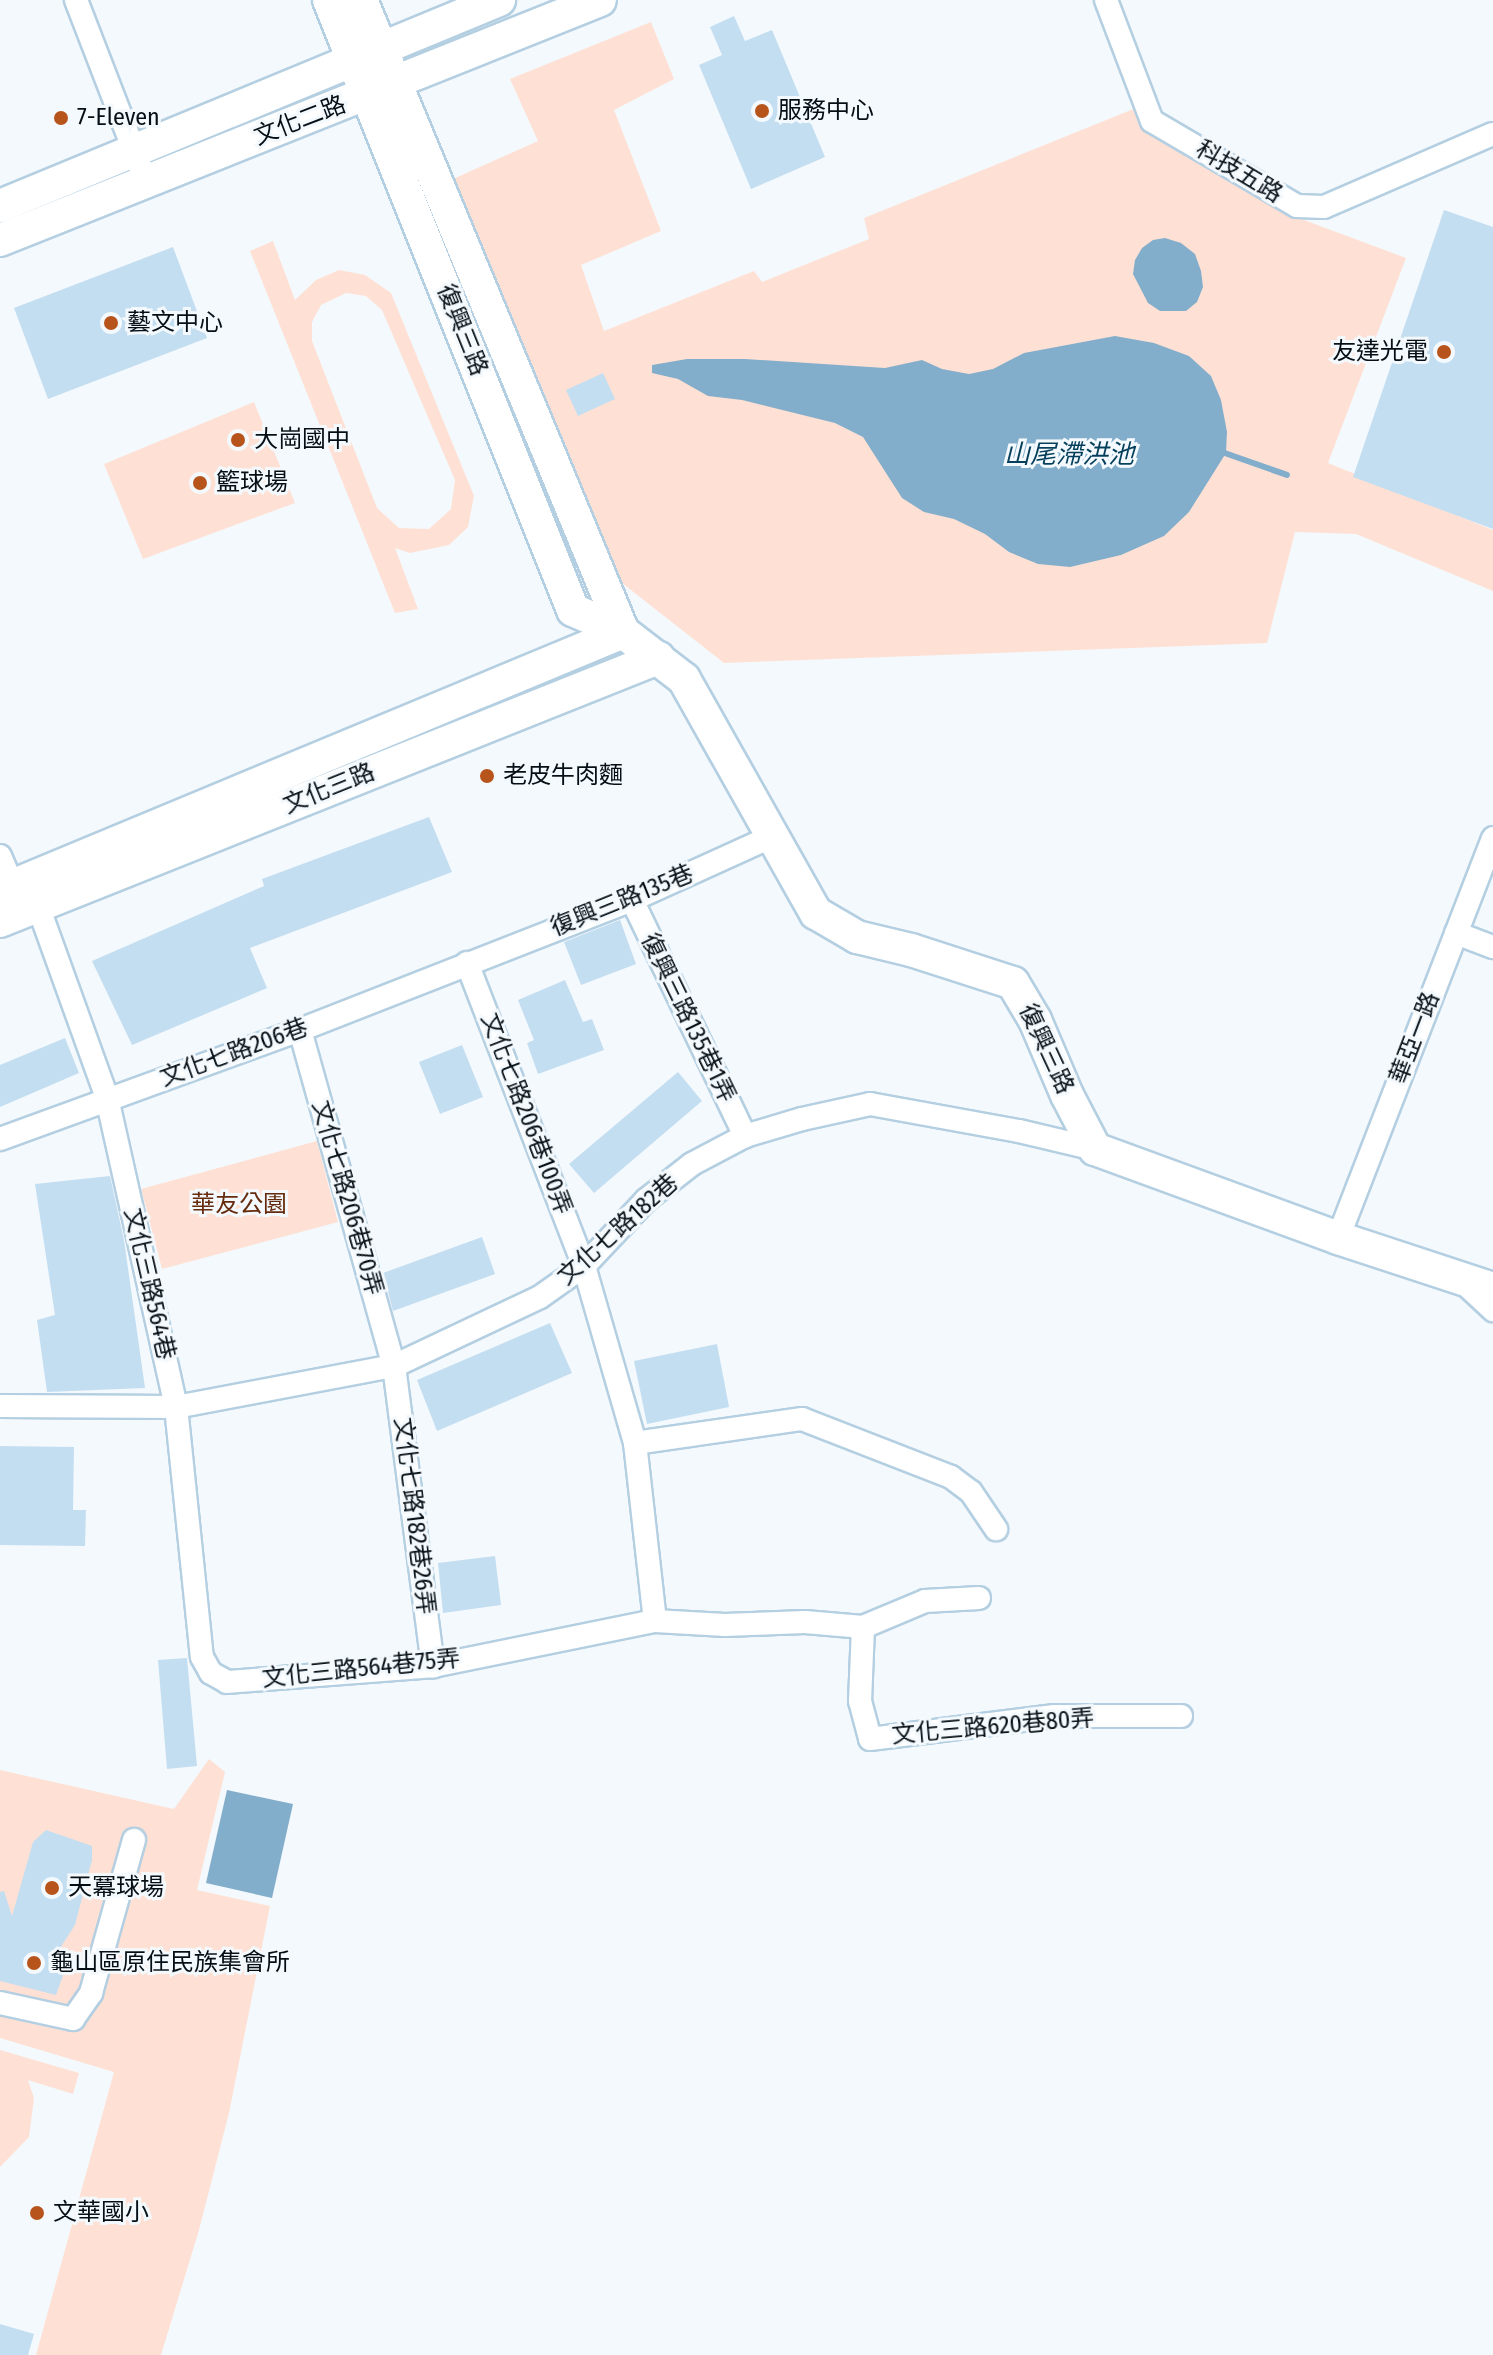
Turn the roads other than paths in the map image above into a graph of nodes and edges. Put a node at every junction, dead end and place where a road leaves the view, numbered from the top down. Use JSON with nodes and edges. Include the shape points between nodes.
{"nodes":[{"id":1,"x":76,"y":0,"type":"edge"},
{"id":2,"x":329,"y":0,"type":"edge"},
{"id":3,"x":361,"y":0,"type":"edge"},
{"id":4,"x":499,"y":0,"type":"edge"},
{"id":5,"x":600,"y":0,"type":"edge"},
{"id":6,"x":1106,"y":0,"type":"edge"},
{"id":7,"x":368,"y":56,"type":"junction"},
{"id":8,"x":382,"y":89,"type":"junction"},
{"id":9,"x":1493,"y":134,"type":"edge"},
{"id":10,"x":135,"y":151,"type":"junction"},
{"id":11,"x":146,"y":181,"type":"junction"},
{"id":12,"x":0,"y":206,"type":"edge"},
{"id":13,"x":0,"y":240,"type":"edge"},
{"id":14,"x":623,"y":632,"type":"junction"},
{"id":15,"x":658,"y":658,"type":"junction"},
{"id":16,"x":775,"y":835,"type":"junction"},
{"id":17,"x":1493,"y":838,"type":"edge"},
{"id":18,"x":0,"y":856,"type":"edge"},
{"id":19,"x":6,"y":888,"type":"edge"},
{"id":20,"x":632,"y":900,"type":"junction"},
{"id":21,"x":38,"y":906,"type":"junction"},
{"id":22,"x":0,"y":921,"type":"edge"},
{"id":23,"x":1456,"y":933,"type":"junction"},
{"id":24,"x":1493,"y":947,"type":"edge"},
{"id":25,"x":467,"y":963,"type":"junction"},
{"id":26,"x":300,"y":1030,"type":"junction"},
{"id":27,"x":107,"y":1098,"type":"junction"},
{"id":28,"x":745,"y":1136,"type":"junction"},
{"id":29,"x":0,"y":1139,"type":"edge"},
{"id":30,"x":1095,"y":1149,"type":"junction"},
{"id":31,"x":1338,"y":1238,"type":"junction"},
{"id":32,"x":584,"y":1266,"type":"junction"},
{"id":33,"x":1460,"y":1279,"type":"junction"},
{"id":34,"x":1493,"y":1289,"type":"edge"},
{"id":35,"x":1493,"y":1310,"type":"edge"},
{"id":36,"x":394,"y":1366,"type":"junction"},
{"id":37,"x":0,"y":1406,"type":"edge"},
{"id":38,"x":176,"y":1407,"type":"junction"},
{"id":39,"x":635,"y":1443,"type":"junction"},
{"id":40,"x":996,"y":1529,"type":"dead end"},
{"id":41,"x":979,"y":1598,"type":"dead end"},
{"id":42,"x":655,"y":1621,"type":"junction"},
{"id":43,"x":863,"y":1627,"type":"junction"},
{"id":44,"x":433,"y":1666,"type":"junction"},
{"id":45,"x":211,"y":1673,"type":"joint"},
{"id":46,"x":1181,"y":1716,"type":"dead end"},
{"id":47,"x":134,"y":1840,"type":"dead end"},
{"id":48,"x":0,"y":2003,"type":"edge"}],
"edges":[{"from":1,"to":10,"type":"street"},
{"from":2,"to":7,"type":"street","name":"復興三路"},
{"from":3,"to":7,"type":"street","name":"復興三路"},
{"from":4,"to":7,"type":"street","name":"文化二路"},
{"from":5,"to":8,"type":"street","name":"文化二路"},
{"from":6,"to":9,"type":"street","name":"科技五路","via":[[1152,121],[1297,206],[1324,207]]},
{"from":7,"to":8,"type":"street","name":"復興三路"},
{"from":7,"to":10,"type":"street","name":"文化二路"},
{"from":8,"to":11,"type":"street","name":"文化二路"},
{"from":8,"to":14,"type":"street","name":"復興三路","via":[[573,610]]},
{"from":10,"to":11,"type":"street"},
{"from":10,"to":12,"type":"street","name":"文化二路"},
{"from":11,"to":13,"type":"street","name":"文化二路"},
{"from":14,"to":15,"type":"street","name":"復興三路"},
{"from":14,"to":19,"type":"street","name":"文化三路"},
{"from":15,"to":16,"type":"street","name":"復興三路","via":[[684,679]]},
{"from":15,"to":21,"type":"street","name":"文化三路"},
{"from":16,"to":20,"type":"street","name":"復興三路135巷"},
{"from":16,"to":30,"type":"street","name":"復興三路","via":[[816,913],[857,937],[1013,983]]},
{"from":17,"to":23,"type":"street","name":"華亞一路"},
{"from":18,"to":19,"type":"street"},
{"from":19,"to":21,"type":"street"},
{"from":20,"to":25,"type":"street","name":"復興三路135巷"},
{"from":20,"to":28,"type":"street","name":"復興三路135巷1弄"},
{"from":21,"to":22,"type":"street","name":"文化三路"},
{"from":21,"to":27,"type":"street","name":"文化三路564巷"},
{"from":23,"to":24,"type":"street"},
{"from":23,"to":31,"type":"street","name":"華亞一路"},
{"from":25,"to":26,"type":"street","name":"文化七路206巷"},
{"from":25,"to":32,"type":"street","name":"文化七路206巷100弄"},
{"from":26,"to":27,"type":"street","name":"文化七路206巷"},
{"from":26,"to":36,"type":"street","name":"文化七路206巷70弄"},
{"from":27,"to":29,"type":"street","name":"文化七路206巷"},
{"from":27,"to":38,"type":"street","name":"文化三路564巷"},
{"from":28,"to":30,"type":"street","name":"文化七路182巷","via":[[870,1104]]},
{"from":28,"to":32,"type":"street","name":"文化七路182巷","via":[[692,1164],[646,1200]]},
{"from":30,"to":31,"type":"street"},
{"from":31,"to":33,"type":"street"},
{"from":32,"to":36,"type":"street","name":"文化七路182巷","via":[[527,1304]]},
{"from":32,"to":39,"type":"street","name":"文化七路206巷100弄"},
{"from":33,"to":34,"type":"street"},
{"from":33,"to":35,"type":"street"},
{"from":36,"to":38,"type":"street","name":"文化七路182巷"},
{"from":36,"to":44,"type":"street","name":"文化七路182巷26弄"},
{"from":37,"to":38,"type":"street","name":"文化七路182巷"},
{"from":38,"to":45,"type":"street","name":"文化三路564巷","via":[[202,1657]]},
{"from":39,"to":40,"type":"street","via":[[802,1419],[951,1477],[971,1492]]},
{"from":39,"to":42,"type":"street"},
{"from":41,"to":43,"type":"street","via":[[925,1601]]},
{"from":42,"to":43,"type":"street"},
{"from":42,"to":44,"type":"street","name":"文化三路564巷75弄"},
{"from":43,"to":46,"type":"street","name":"文化三路620巷80弄","via":[[860,1701],[870,1739],[1055,1716]]},
{"from":44,"to":45,"type":"street","name":"文化三路564巷75弄","via":[[227,1682]]},
{"from":47,"to":48,"type":"street","via":[[91,1993],[73,2019]]}]}
